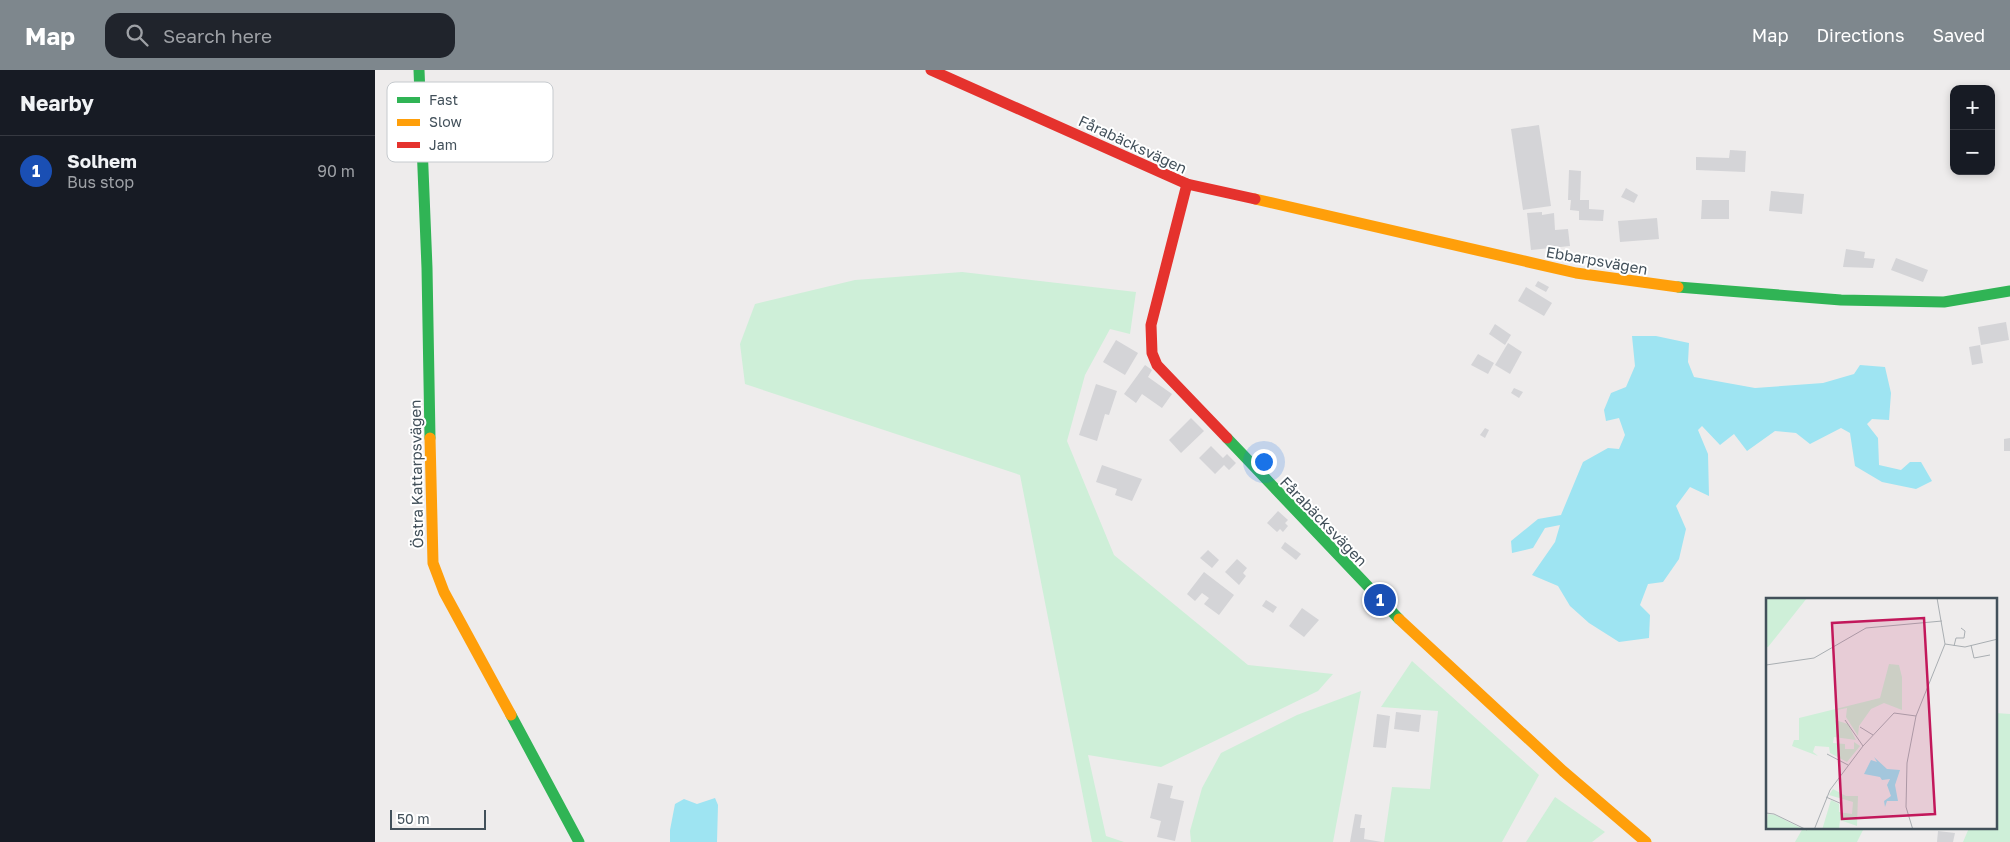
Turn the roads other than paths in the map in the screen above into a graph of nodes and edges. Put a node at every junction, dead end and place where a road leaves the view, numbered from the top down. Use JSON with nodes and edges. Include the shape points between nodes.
{"nodes":[{"id":1,"x":931,"y":70,"type":"edge"},
{"id":2,"x":423,"y":162,"type":"edge"},
{"id":3,"x":1187,"y":184,"type":"junction"},
{"id":4,"x":2010,"y":291,"type":"edge"},
{"id":5,"x":579,"y":842,"type":"edge"},
{"id":6,"x":1646,"y":842,"type":"edge"}],
"edges":[{"from":1,"to":3,"type":"street","name":"Fårabäcksvägen"},
{"from":2,"to":5,"type":"street","name":"Östra Kattarpsvägen","via":[[433,563],[443,592]]},
{"from":3,"to":4,"type":"street","name":"Ebbarpsvägen","via":[[1576,274],[1660,286],[1841,300],[1934,302]]},
{"from":3,"to":6,"type":"street","name":"Fårabäcksvägen","via":[[1151,325],[1152,353],[1157,365],[1413,634]]}]}
